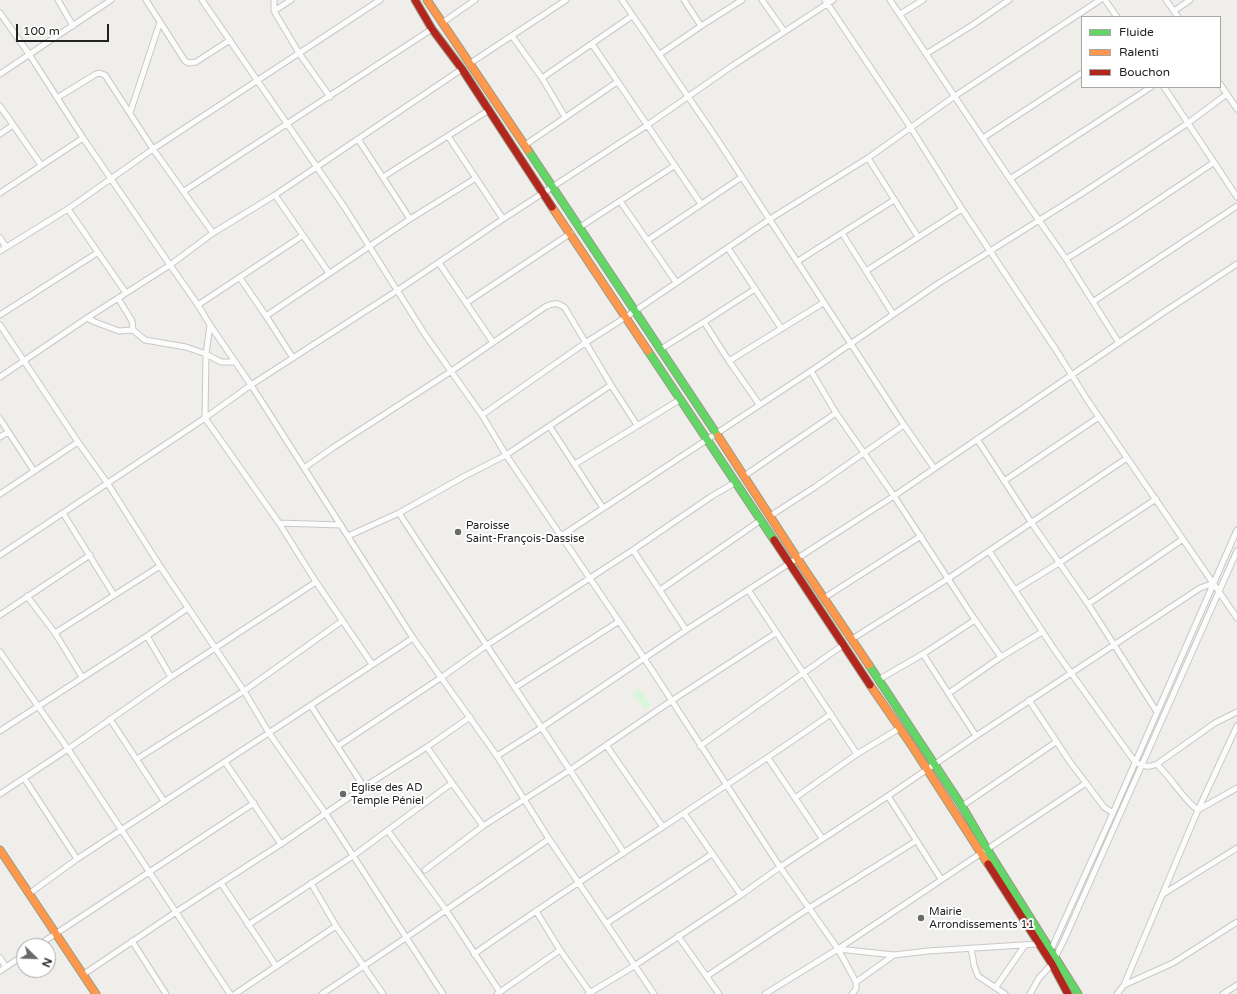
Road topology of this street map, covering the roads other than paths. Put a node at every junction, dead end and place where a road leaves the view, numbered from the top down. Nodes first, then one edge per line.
1 (58, 0) edge
2 (111, 0) edge
3 (146, 0) edge
4 (204, 0) edge
5 (274, 0) edge
6 (291, 0) edge
7 (380, 0) edge
8 (414, 0) edge
9 (427, 0) edge
10 (475, 0) edge
11 (566, 0) edge
12 (622, 0) edge
13 (684, 0) edge
14 (742, 0) edge
15 (762, 0) edge
16 (833, 0) edge
17 (890, 0) edge
18 (922, 0) edge
19 (1009, 0) edge
20 (1100, 0) edge
21 (1105, 0) edge
22 (1166, 0) edge
23 (1190, 0) edge
24 (826, 2) edge
25 (274, 11) junction
26 (1174, 11) junction
27 (900, 14) junction
28 (1, 15) edge
29 (632, 16) junction
30 (1116, 16) edge
31 (1177, 16) edge
32 (160, 22) junction
33 (442, 23) junction
34 (73, 26) junction
35 (701, 26) junction
36 (432, 29) junction
37 (784, 31) junction
38 (512, 36) junction
39 (230, 40) junction
40 (592, 44) junction
41 (299, 53) junction
42 (29, 54) junction
43 (660, 54) junction
44 (926, 54) junction
45 (469, 64) junction
46 (462, 69) junction
47 (0, 74) edge
48 (1081, 74) edge
49 (542, 78) junction
50 (258, 81) junction
51 (617, 82) junction
52 (1221, 85) edge
53 (1149, 88) edge
54 (1165, 88) edge
55 (1227, 94) junction
56 (688, 96) junction
57 (955, 96) junction
58 (330, 97) junction
59 (57, 98) junction
60 (0, 106) edge
61 (1237, 109) edge
62 (489, 110) junction
63 (130, 113) junction
64 (566, 117) junction
65 (1188, 123) junction
66 (288, 124) junction
67 (13, 125) junction
68 (646, 126) junction
69 (911, 128) junction
70 (0, 134) edge
71 (448, 136) junction
72 (83, 138) junction
73 (983, 138) junction
74 (358, 139) junction
75 (524, 145) junction
76 (153, 149) junction
77 (868, 158) junction
78 (1213, 163) junction
79 (42, 165) junction
80 (674, 166) junction
81 (316, 167) junction
82 (383, 177) junction
83 (742, 177) junction
84 (476, 178) junction
85 (112, 179) junction
86 (1010, 179) junction
87 (553, 186) junction
88 (184, 191) junction
89 (0, 193) edge
90 (543, 193) junction
91 (275, 195) junction
92 (1237, 197) edge
93 (620, 200) junction
94 (894, 200) junction
95 (701, 204) junction
96 (1237, 206) edge
97 (68, 208) junction
98 (962, 209) junction
99 (410, 219) junction
100 (503, 219) junction
101 (770, 219) junction
102 (1039, 220) junction
103 (580, 227) junction
104 (213, 233) junction
105 (571, 233) junction
106 (842, 233) junction
107 (302, 236) junction
108 (918, 237) junction
109 (0, 238) edge
110 (648, 240) junction
111 (370, 246) junction
112 (6, 247) junction
113 (728, 248) junction
114 (0, 251) edge
115 (991, 251) junction
116 (98, 253) junction
117 (1066, 259) junction
118 (798, 261) junction
119 (439, 263) junction
120 (1237, 264) edge
121 (170, 265) junction
122 (866, 271) junction
123 (329, 273) junction
124 (240, 278) junction
125 (676, 282) junction
126 (755, 289) junction
127 (398, 290) junction
128 (126, 293) junction
129 (118, 298) junction
130 (1094, 301) junction
131 (466, 303) junction
132 (823, 303) junction
133 (198, 305) junction
134 (636, 310) junction
135 (893, 314) junction
136 (0, 315) edge
137 (266, 316) junction
138 (87, 318) junction
139 (626, 318) junction
140 (704, 322) junction
141 (0, 325) edge
142 (210, 325) junction
143 (781, 328) junction
144 (133, 330) junction
145 (492, 341) junction
146 (585, 343) junction
147 (850, 343) junction
148 (1119, 343) junction
149 (662, 349) junction
150 (206, 354) junction
151 (293, 358) junction
152 (729, 360) junction
153 (24, 361) junction
154 (235, 362) junction
155 (811, 371) junction
156 (450, 372) junction
157 (1072, 374) junction
158 (0, 377) edge
159 (251, 385) junction
160 (611, 385) junction
161 (681, 398) junction
162 (759, 404) junction
163 (836, 413) junction
164 (482, 415) junction
165 (1099, 417) junction
166 (205, 418) junction
167 (0, 419) edge
168 (637, 425) junction
169 (904, 425) junction
170 (550, 427) junction
171 (8, 432) junction
172 (716, 433) junction
173 (0, 437) edge
174 (707, 439) junction
175 (977, 440) junction
176 (78, 442) junction
177 (864, 453) junction
178 (506, 455) junction
179 (1127, 458) junction
180 (575, 464) junction
181 (304, 468) junction
182 (934, 468) junction
183 (34, 471) junction
184 (744, 476) junction
185 (1004, 481) junction
186 (736, 482) junction
187 (108, 484) junction
188 (0, 494) edge
189 (894, 496) junction
190 (1156, 499) junction
191 (603, 508) junction
192 (63, 513) junction
193 (399, 513) junction
194 (770, 516) junction
195 (761, 520) junction
196 (1031, 522) junction
197 (279, 523) junction
198 (341, 526) junction
199 (1237, 530) edge
200 (348, 536) junction
201 (561, 536) junction
202 (921, 536) junction
203 (1182, 540) junction
204 (633, 550) junction
205 (989, 551) junction
206 (1237, 551) edge
207 (0, 554) edge
208 (90, 555) junction
209 (797, 558) junction
210 (790, 563) junction
211 (1059, 563) junction
212 (160, 566) junction
213 (949, 578) junction
214 (589, 580) junction
215 (316, 582) junction
216 (1214, 583) junction
217 (660, 590) junction
218 (1015, 590) junction
219 (749, 591) junction
220 (1219, 592) junction
221 (114, 595) junction
222 (27, 596) junction
223 (824, 598) junction
224 (1088, 604) junction
225 (188, 608) junction
226 (0, 615) edge
227 (1237, 618) edge
228 (975, 620) junction
229 (342, 621) junction
230 (618, 622) junction
231 (686, 630) junction
232 (1042, 632) junction
233 (55, 633) junction
234 (776, 633) junction
235 (147, 636) junction
236 (413, 638) junction
237 (852, 639) junction
238 (843, 645) junction
239 (1114, 645) junction
240 (487, 646) junction
241 (216, 648) junction
242 (0, 652) edge
243 (923, 654) junction
244 (1001, 657) junction
245 (644, 658) junction
246 (372, 664) junction
247 (804, 672) junction
248 (1071, 672) junction
249 (82, 677) junction
250 (171, 677) junction
251 (442, 677) junction
252 (878, 680) junction
253 (516, 687) junction
254 (244, 691) junction
255 (949, 693) junction
256 (1029, 700) junction
257 (671, 701) junction
258 (38, 706) junction
259 (310, 706) junction
260 (1157, 712) junction
261 (1237, 712) edge
262 (831, 714) junction
263 (470, 717) junction
264 (110, 719) junction
265 (1237, 726) edge
266 (541, 728) junction
267 (900, 728) junction
268 (0, 731) edge
269 (269, 733) junction
270 (976, 736) junction
271 (1056, 742) junction
272 (606, 745) junction
273 (338, 746) junction
274 (700, 746) junction
275 (428, 747) junction
276 (68, 749) junction
277 (857, 754) junction
278 (497, 756) junction
279 (768, 758) junction
280 (137, 759) junction
281 (225, 762) junction
282 (1135, 762) junction
283 (935, 764) junction
284 (1157, 764) junction
285 (1142, 766) junction
286 (927, 769) junction
287 (570, 770) junction
288 (24, 778) junction
289 (1086, 782) junction
290 (452, 783) junction
291 (726, 785) junction
292 (364, 787) junction
293 (1237, 788) edge
294 (0, 794) edge
295 (888, 796) junction
296 (795, 798) junction
297 (524, 800) junction
298 (164, 801) junction
299 (254, 803) junction
300 (962, 806) junction
301 (1198, 810) junction
302 (684, 813) junction
303 (1113, 813) junction
304 (326, 814) junction
305 (484, 826) junction
306 (663, 827) junction
307 (121, 830) junction
308 (388, 831) junction
309 (822, 838) junction
310 (549, 839) junction
311 (916, 841) junction
312 (281, 844) junction
313 (1237, 848) edge
314 (0, 850) edge
315 (984, 851) junction
316 (624, 853) junction
317 (712, 854) junction
318 (353, 856) junction
319 (76, 859) junction
320 (780, 867) junction
321 (425, 870) dead end
322 (149, 872) junction
323 (941, 879) junction
324 (578, 881) junction
325 (221, 883) junction
326 (311, 883) junction
327 (30, 893) junction
328 (1162, 894) junction
329 (741, 895) junction
330 (809, 908) junction
331 (446, 910) junction
332 (536, 911) junction
333 (176, 912) junction
334 (607, 923) junction
335 (1237, 923) edge
336 (248, 925) junction
337 (336, 926) junction
338 (56, 934) junction
339 (678, 936) junction
340 (407, 937) junction
341 (50, 938) edge
342 (132, 941) junction
343 (1038, 944) junction
344 (1025, 945) junction
345 (971, 948) junction
346 (838, 949) junction
347 (560, 950) junction
348 (1051, 950) junction
349 (474, 954) junction
350 (894, 955) junction
351 (1047, 957) junction
352 (0, 958) edge
353 (16, 960) edge
354 (1054, 961) junction
355 (276, 966) junction
356 (364, 966) junction
357 (634, 966) junction
358 (6, 967) junction
359 (0, 971) edge
360 (84, 974) junction
361 (707, 976) junction
362 (856, 982) junction
363 (1124, 985) junction
364 (1237, 985) edge
365 (996, 988) junction
366 (498, 993) edge
367 (96, 994) edge
368 (166, 994) edge
369 (230, 994) edge
370 (235, 994) edge
371 (322, 994) edge
372 (383, 994) edge
373 (443, 994) edge
374 (590, 994) edge
375 (654, 994) edge
376 (718, 994) edge
377 (765, 994) edge
378 (852, 994) edge
379 (1005, 994) edge
380 (1030, 994) edge
381 (1068, 994) edge
382 (1078, 994) edge
383 (1117, 994) edge
384 (1223, 994) edge

1 - 34 street
2 - 34 street
3 - 32 street
4 - 39 street
5 - 25 street
6 - 25 street
7 - 41 street
8 - 36 main road
9 - 33 main road
10 - 33 street
11 - 38 street
12 - 29 street
13 - 35 street
14 - 35 street
15 - 37 street
16 - 24 street
17 - 27 street
18 - 27 street
19 - 44 street
20 - 57 street
21 - 30 street
22 - 26 street
23 - 26 street
24 - 37 street
24 - 69 street
25 - 41 street
26 - 31 street
27 - 44 street
28 - 42 street
29 - 40 street
29 - 43 street
32 - 39 street
32 - 63 street
33 - 45 main road
34 - 42 street
35 - 43 street
36 - 46 main road
36 - 58 street
37 - 56 street
38 - 45 street
38 - 49 street
39 - 50 street
40 - 49 street
40 - 51 street
41 - 50 street
41 - 58 street
42 - 47 street
42 - 59 street
43 - 56 street
44 - 57 street
45 - 75 main road
46 - 62 main road
46 - 74 street
48 - 73 street
49 - 64 street
50 - 66 street
50 - 76 street
51 - 64 street
51 - 68 street
52 - 55 street
53 - 86 street
54 - 65 street
55 - 61 street
55 - 65 street
56 - 68 street
56 - 83 street
57 - 69 street
57 - 73 street
58 - 66 street
59 - 63 street
59 - 72 street
60 - 67 street
62 - 71 street
62 - 90 main road
63 - 76 street
64 - 75 street
65 - 78 street
65 - 102 street
66 - 81 street
66 - 88 street
67 - 70 street
67 - 79 street
68 - 80 street
68 - 87 street
69 - 77 street
69 - 98 street
71 - 82 street
71 - 84 street
72 - 79 street
72 - 85 street
73 - 86 street
74 - 81 street
74 - 82 street
75 - 87 main road
76 - 85 street
76 - 88 street
77 - 94 street
77 - 101 street
78 - 92 street
78 - 117 street
79 - 89 street
80 - 93 street
80 - 95 street
81 - 91 street
81 - 111 street
82 - 99 street
83 - 95 street
83 - 101 street
84 - 99 street
84 - 100 street
85 - 97 street
85 - 121 street
86 - 102 street
87 - 90 street
87 - 103 main road
88 - 104 street
90 - 100 street
90 - 105 main road
91 - 104 street
91 - 107 street
93 - 103 street
93 - 110 street
94 - 106 street
94 - 108 street
95 - 110 street
96 - 130 street
97 - 112 street
97 - 116 street
98 - 108 street
98 - 115 street
99 - 111 street
100 - 119 street
101 - 113 street
101 - 118 street
102 - 115 street
102 - 117 street
103 - 134 main road
104 - 121 street
105 - 131 street
105 - 139 main road
106 - 118 street
106 - 122 street
107 - 123 street
107 - 124 street
108 - 122 street
109 - 112 street
110 - 125 street
111 - 123 street
111 - 127 street
112 - 114 street
113 - 125 street
113 - 126 street
115 - 135 street
115 - 157 street
116 - 128 street
116 - 136 street
117 - 130 street
118 - 132 street
119 - 127 street
119 - 131 street
120 - 148 street
121 - 128 street
121 - 133 street
122 - 135 street
123 - 137 street
124 - 133 street
124 - 137 street
125 - 134 street
126 - 140 street
126 - 143 street
127 - 151 street
127 - 156 street
128 - 129 street
129 - 138 street
129 - 144 street
130 - 148 street
131 - 145 street
132 - 143 street
132 - 147 street
133 - 142 street
134 - 139 street
134 - 149 main road
135 - 147 street
137 - 151 street
138 - 144 street
138 - 153 street
139 - 146 street
139 - 161 main road
140 - 149 street
140 - 152 street
141 - 153 street
142 - 150 street
142 - 154 street
143 - 152 street
144 - 150 street
145 - 146 street
145 - 156 street
146 - 160 street
146 - 164 street
147 - 155 street
147 - 169 street
148 - 157 street
149 - 172 main road
150 - 154 street
150 - 166 street
151 - 159 street
152 - 162 street
153 - 158 street
153 - 176 street
154 - 159 street
155 - 162 street
155 - 163 street
156 - 164 street
156 - 181 street
157 - 165 street
157 - 175 street
159 - 166 street
159 - 181 street
160 - 168 street
160 - 170 street
161 - 168 street
161 - 174 main road
162 - 172 street
163 - 177 street
163 - 184 street
164 - 178 street
165 - 179 street
165 - 185 street
166 - 187 street
166 - 197 street
167 - 171 street
168 - 180 street
169 - 177 street
169 - 182 street
170 - 178 street
170 - 180 street
171 - 173 street
171 - 183 street
172 - 174 street
172 - 184 main road
174 - 186 main road
174 - 191 street
175 - 182 street
175 - 185 street
176 - 183 street
176 - 187 street
177 - 189 street
177 - 194 street
178 - 193 street
178 - 201 street
179 - 190 street
179 - 196 street
180 - 191 street
181 - 198 street
182 - 189 street
183 - 188 street
184 - 194 main road
185 - 196 street
186 - 195 main road
186 - 204 street
187 - 192 street
187 - 212 street
189 - 202 street
189 - 209 street
190 - 203 street
190 - 211 street
191 - 201 street
192 - 207 street
192 - 208 street
193 - 200 street
193 - 240 street
194 - 209 main road
195 - 210 main road
195 - 217 street
196 - 205 street
196 - 211 street
197 - 198 street
197 - 215 street
198 - 200 street
199 - 216 street
200 - 236 street
201 - 214 street
202 - 213 street
202 - 223 street
203 - 216 street
203 - 224 street
204 - 214 street
204 - 217 street
205 - 213 street
205 - 218 street
206 - 220 street
208 - 221 street
208 - 222 street
209 - 210 street
209 - 223 main road
210 - 219 street
210 - 238 main road
211 - 218 street
211 - 224 street
212 - 221 street
212 - 225 street
213 - 228 street
213 - 237 street
214 - 230 street
214 - 240 street
215 - 229 street
215 - 241 street
216 - 220 street
216 - 239 street
216 - 260 street
217 - 231 street
218 - 232 street
219 - 231 street
219 - 234 street
220 - 227 street
220 - 285 street
221 - 233 street
222 - 226 street
222 - 233 street
223 - 237 main road
224 - 239 street
225 - 235 street
225 - 241 street
228 - 243 street
228 - 244 street
229 - 246 street
229 - 254 street
230 - 245 street
230 - 253 street
231 - 245 street
232 - 244 street
232 - 248 street
233 - 249 street
234 - 247 street
234 - 257 street
235 - 249 street
235 - 250 street
236 - 246 street
236 - 251 street
237 - 252 main road
238 - 247 street
238 - 267 main road
239 - 248 street
239 - 260 street
240 - 251 street
240 - 253 street
241 - 250 street
241 - 254 street
242 - 258 street
243 - 252 street
243 - 255 street
244 - 255 street
245 - 257 street
245 - 266 street
246 - 259 street
247 - 262 street
247 - 274 street
248 - 256 street
248 - 282 street
249 - 258 street
250 - 264 street
251 - 263 street
251 - 273 street
252 - 283 main road
253 - 266 street
254 - 269 street
254 - 280 street
255 - 270 street
256 - 270 street
256 - 271 street
257 - 272 street
257 - 274 street
258 - 268 street
258 - 276 street
259 - 269 street
259 - 273 street
260 - 282 street
261 - 284 street
262 - 277 street
262 - 279 street
263 - 275 street
263 - 278 street
264 - 276 street
264 - 280 street
265 - 301 street
266 - 278 street
266 - 287 street
267 - 277 street
267 - 286 main road
269 - 281 street
269 - 304 street
270 - 283 street
271 - 289 street
271 - 300 street
272 - 287 street
272 - 306 street
273 - 292 street
274 - 291 street
275 - 290 street
275 - 292 street
276 - 288 street
276 - 307 street
277 - 296 street
278 - 297 street
279 - 291 street
279 - 296 street
280 - 298 street
281 - 298 street
281 - 299 street
282 - 285 street
282 - 303 street
283 - 286 street
283 - 300 main road
284 - 285 street
284 - 301 street
285 - 354 street
286 - 295 street
286 - 315 main road
287 - 297 street
287 - 316 street
288 - 294 street
288 - 319 street
289 - 303 street
289 - 315 street
290 - 305 street
290 - 308 street
291 - 302 street
291 - 320 street
292 - 304 street
293 - 301 street
295 - 309 street
295 - 311 street
296 - 309 street
297 - 305 street
297 - 310 street
298 - 307 street
299 - 312 street
299 - 322 street
300 - 315 main road
301 - 328 street
302 - 306 street
302 - 317 street
303 - 348 street
304 - 312 street
304 - 318 street
305 - 321 street
306 - 316 street
307 - 319 street
307 - 322 street
308 - 318 street
308 - 331 street
309 - 320 street
310 - 324 street
310 - 331 street
311 - 323 street
311 - 330 street
312 - 325 street
313 - 328 street
314 - 327 main road
315 - 323 street
315 - 343 main road
315 - 348 main road
316 - 324 street
317 - 329 street
317 - 334 street
318 - 326 street
318 - 340 street
319 - 327 street
320 - 329 street
320 - 330 street
322 - 333 street
322 - 338 street
323 - 346 street
324 - 332 street
324 - 334 street
325 - 333 street
325 - 336 street
326 - 336 street
326 - 337 street
327 - 338 main road
328 - 363 street
329 - 339 street
330 - 346 street
330 - 361 street
331 - 340 street
331 - 349 street
332 - 347 street
332 - 349 street
333 - 342 street
333 - 369 street
334 - 357 street
335 - 363 street
336 - 355 street
337 - 355 street
337 - 356 street
338 - 341 street
338 - 360 main road
339 - 357 street
339 - 361 street
340 - 356 street
340 - 373 street
342 - 360 street
342 - 368 street
343 - 344 street
343 - 351 main road
344 - 345 street
344 - 365 street
345 - 350 street
345 - 365 street
346 - 350 street
346 - 362 street
346 - 377 street
347 - 366 street
347 - 374 street
348 - 351 street
348 - 354 main road
349 - 366 street
350 - 362 street
351 - 354 main road
352 - 358 street
353 - 358 street
354 - 380 street
354 - 381 main road
354 - 382 main road
355 - 370 street
356 - 371 street
356 - 372 street
357 - 374 street
357 - 375 street
358 - 359 street
360 - 367 main road
361 - 376 street
362 - 378 street
363 - 383 street
364 - 384 street
365 - 379 street

